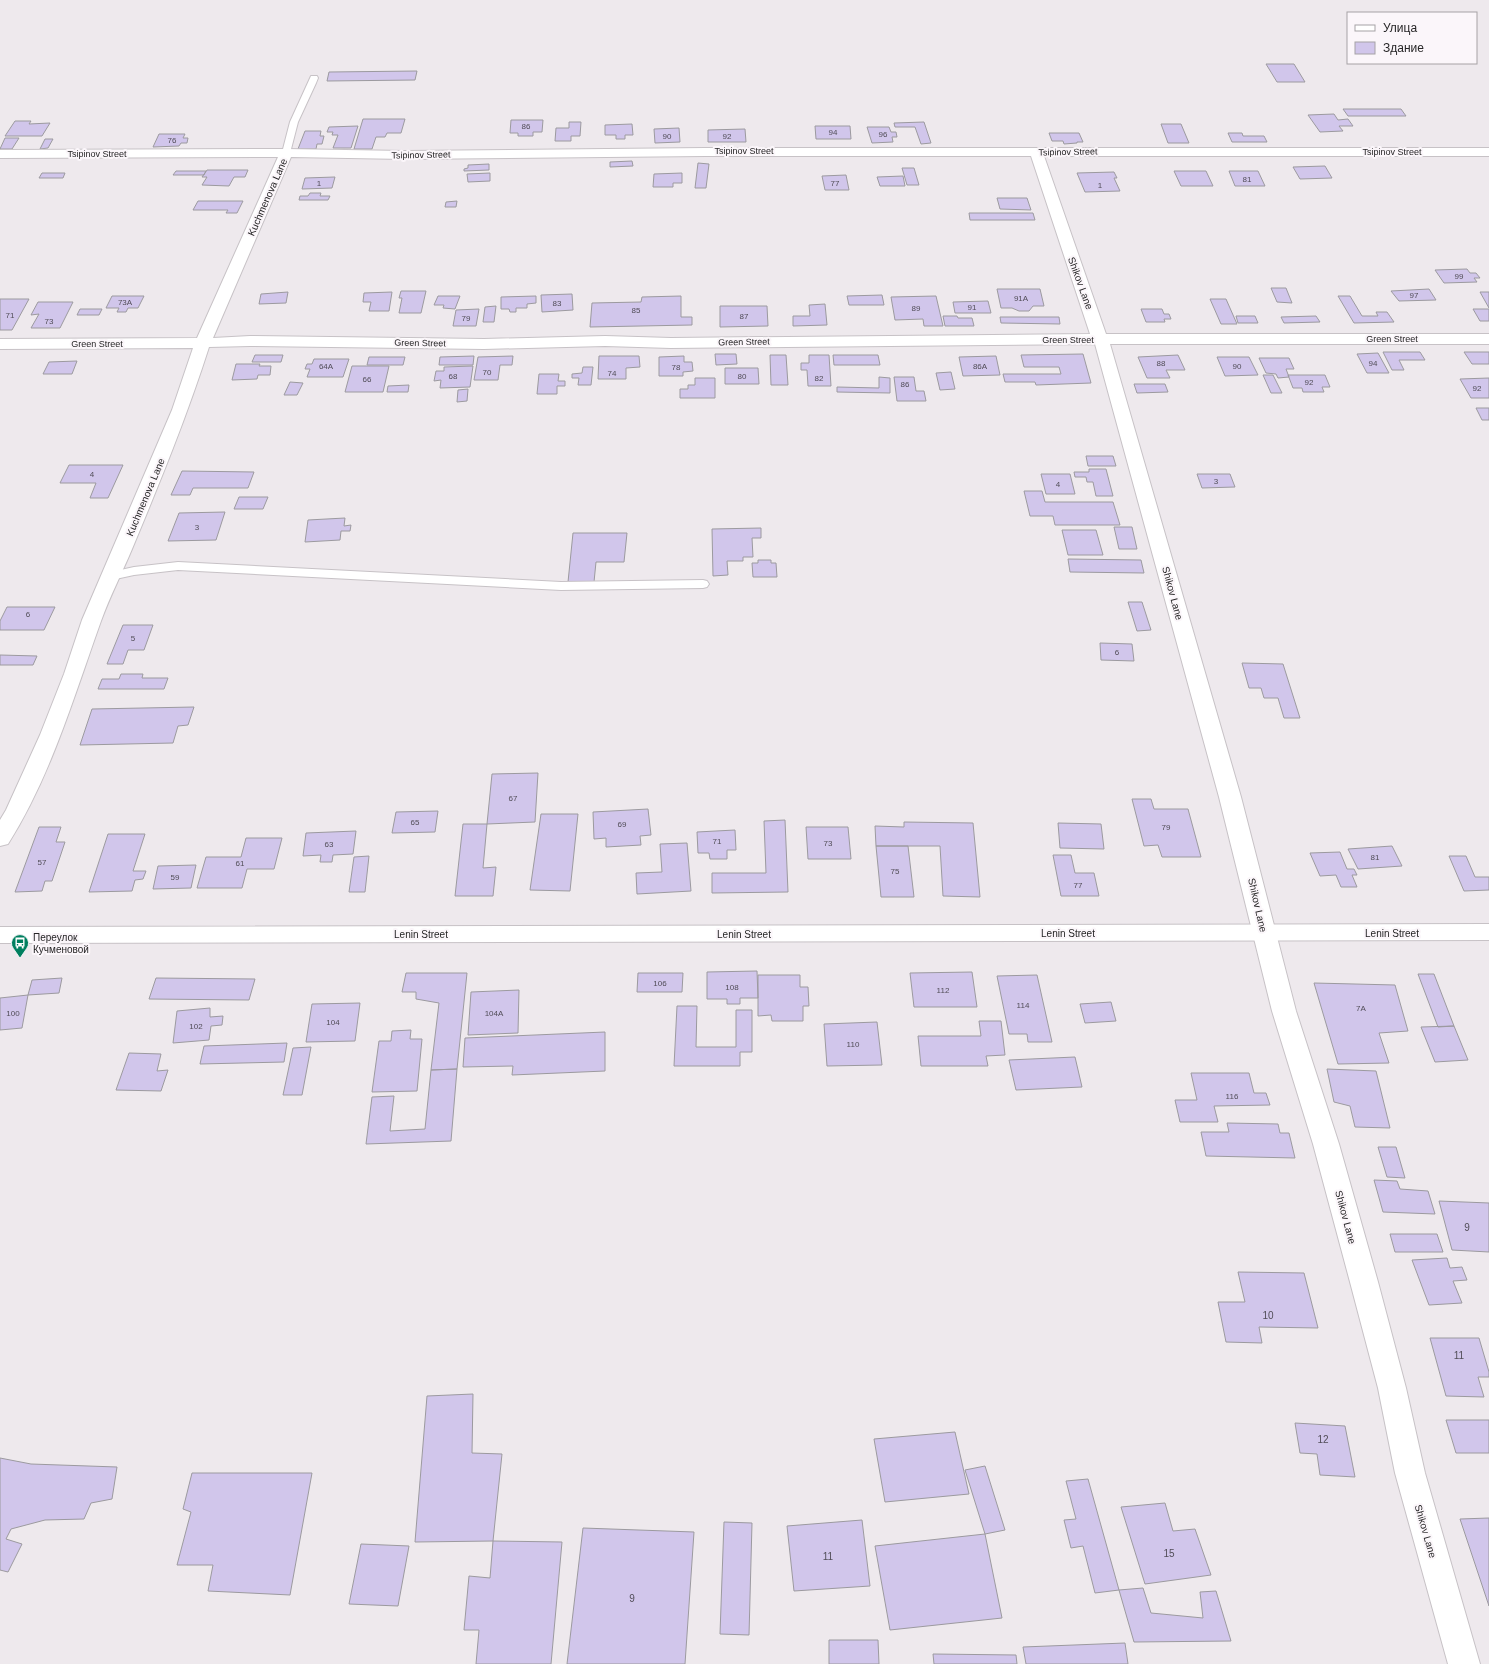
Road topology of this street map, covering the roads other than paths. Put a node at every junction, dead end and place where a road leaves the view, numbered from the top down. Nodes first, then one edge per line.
1 (314, 78) dead end
2 (1036, 152) junction
3 (1489, 152) edge
4 (286, 153) junction
5 (0, 154) edge
6 (1100, 339) junction
7 (1489, 339) edge
8 (0, 344) edge
9 (202, 344) junction
10 (111, 576) junction
11 (703, 584) dead end
12 (0, 839) edge
13 (1489, 932) edge
14 (1264, 933) junction
15 (0, 935) edge
16 (1453, 1664) edge
17 (1464, 1664) edge

1 - 4 lane
2 - 3 street, Tsipinov Street
2 - 4 street, Tsipinov Street
2 - 6 street, Shikov Lane
4 - 5 street, Tsipinov Street
4 - 9 street, Kuchmenova Lane
6 - 7 street, Green Street
6 - 9 street, Green Street
6 - 14 street, Shikov Lane
8 - 9 street, Green Street
9 - 10 street, Kuchmenova Lane
10 - 11 lane
10 - 12 street, Kuchmenova Lane
13 - 14 street, Lenin Street
14 - 15 street, Lenin Street
14 - 17 street, Shikov Lane
16 - 17 street

